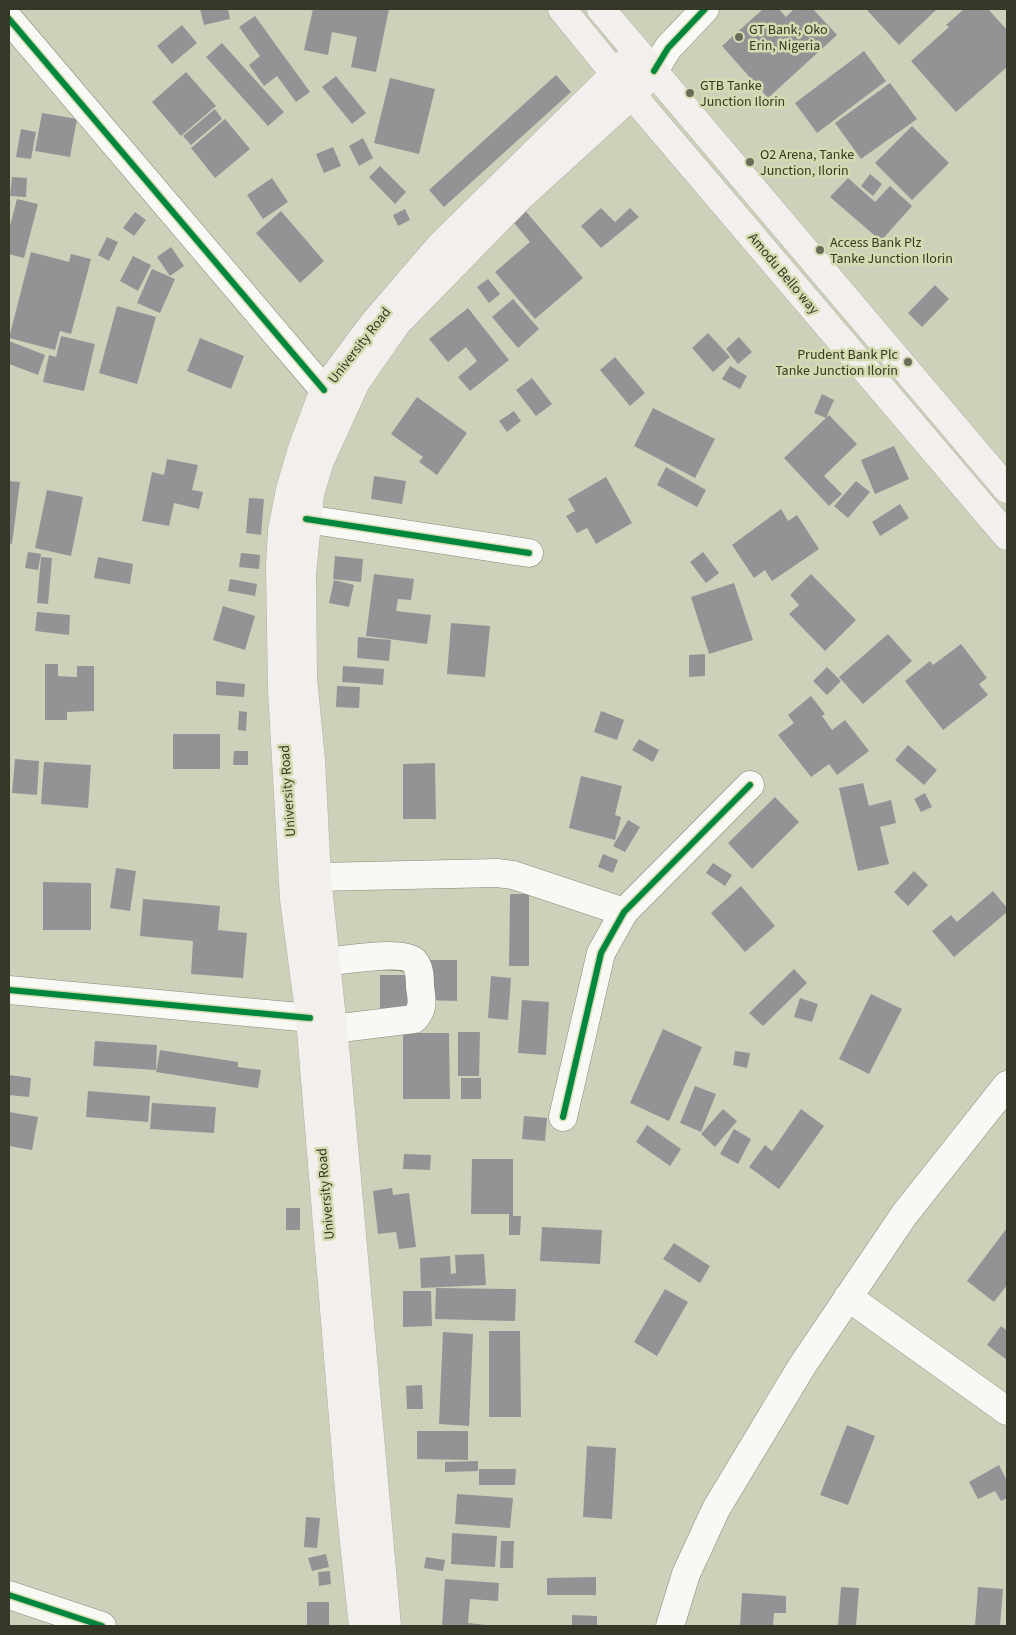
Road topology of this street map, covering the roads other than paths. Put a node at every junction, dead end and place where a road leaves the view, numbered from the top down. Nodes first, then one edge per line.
1 (562, 9) edge
2 (601, 9) edge
3 (705, 9) edge
4 (9, 19) edge
5 (653, 57) junction
6 (624, 84) junction
7 (324, 390) junction
8 (1005, 482) edge
9 (306, 519) junction
10 (1007, 536) edge
11 (529, 553) dead end
12 (750, 785) dead end
13 (317, 877) junction
14 (624, 912) junction
15 (326, 962) junction
16 (9, 990) edge
17 (318, 1026) junction
18 (1007, 1085) edge
19 (563, 1117) dead end
20 (848, 1297) junction
21 (1007, 1411) edge
22 (9, 1596) edge
23 (102, 1626) edge
24 (363, 1626) edge
25 (387, 1626) edge
26 (670, 1626) edge

1 - 6 main road, Amodu Bello way
2 - 5 main road
3 - 5 street
4 - 7 street
5 - 6 main road
5 - 8 main road
6 - 7 main road, University Road
6 - 9 main road, University Road
6 - 10 main road, Amodu Bello way
7 - 17 main road, University Road
9 - 11 street
9 - 13 main road, University Road
12 - 14 street
13 - 14 street
13 - 15 main road, University Road
14 - 19 street
15 - 17 main road, University Road
15 - 17 street
16 - 17 street
17 - 24 main road, University Road
17 - 25 main road, University Road
18 - 20 street
20 - 21 street
20 - 26 street
22 - 23 street

